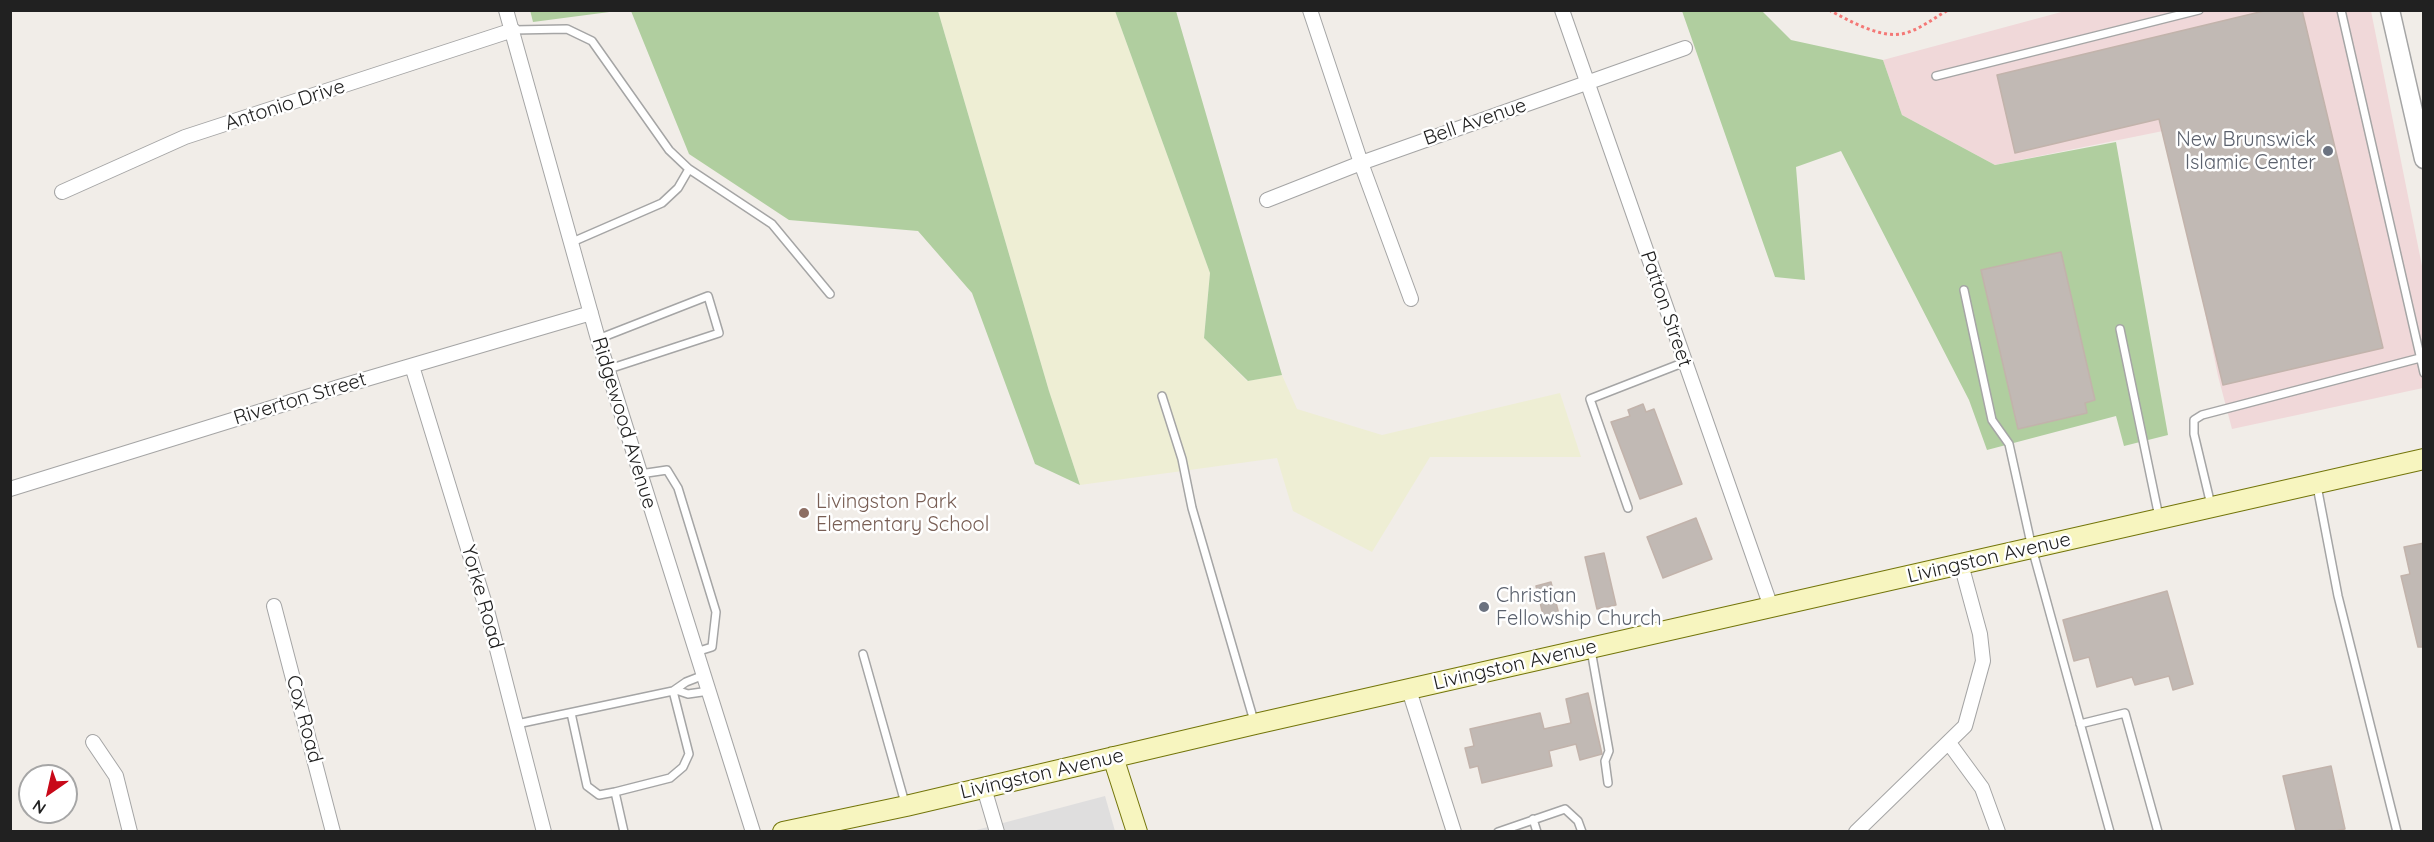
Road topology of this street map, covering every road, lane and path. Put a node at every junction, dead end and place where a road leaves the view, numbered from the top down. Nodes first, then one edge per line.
1 (506, 10) edge
2 (1310, 10) edge
3 (1562, 10) edge
4 (1829, 10) edge
5 (1948, 10) edge
6 (2199, 10) edge
7 (2341, 10) edge
8 (2390, 10) edge
9 (513, 30) junction
10 (1685, 48) dead end
11 (1936, 76) dead end
12 (1587, 83) junction
13 (2424, 159) edge
14 (1361, 163) junction
15 (689, 169) junction
16 (62, 192) dead end
17 (1267, 200) dead end
18 (570, 243) junction
19 (1964, 290) dead end
20 (830, 294) dead end
21 (1411, 299) dead end
22 (591, 313) junction
23 (2120, 329) dead end
24 (598, 339) junction
25 (2420, 358) junction
26 (1685, 362) junction
27 (412, 366) junction
28 (609, 369) junction
29 (2424, 373) edge
30 (1161, 396) dead end
31 (2424, 459) edge
32 (640, 474) junction
33 (2317, 484) junction
34 (10, 489) edge
35 (2212, 507) junction
36 (1628, 508) dead end
37 (2160, 519) junction
38 (2032, 548) junction
39 (1961, 564) junction
40 (274, 606) dead end
41 (1771, 607) junction
42 (1591, 648) junction
43 (696, 652) junction
44 (863, 654) dead end
45 (704, 675) junction
46 (1409, 690) junction
47 (675, 691) junction
48 (709, 691) junction
49 (571, 713) junction
50 (517, 724) junction
51 (1255, 724) junction
52 (2080, 724) junction
53 (93, 742) dead end
54 (1949, 743) junction
55 (1113, 757) junction
56 (1608, 783) dead end
57 (984, 788) junction
58 (615, 792) junction
59 (906, 806) junction
60 (1533, 819) junction
61 (130, 831) edge
62 (333, 831) edge
63 (544, 831) edge
64 (624, 831) edge
65 (753, 831) edge
66 (783, 831) edge
67 (997, 831) edge
68 (1137, 831) edge
69 (1454, 831) edge
70 (1498, 831) edge
71 (1537, 831) edge
72 (1582, 831) edge
73 (1856, 831) edge
74 (1998, 831) edge
75 (2110, 831) edge
76 (2158, 831) edge
77 (2397, 831) edge

1 - 9 street, Ridgewood Avenue
2 - 14 street
3 - 12 street, Patton Street
4 - 5 path
6 - 11 lane
7 - 25 lane
8 - 13 street
9 - 15 lane
9 - 16 street, Antonio Drive
9 - 18 street, Ridgewood Avenue
10 - 12 street, Bell Avenue
12 - 14 street, Bell Avenue
12 - 26 street, Patton Street
14 - 17 street, Bell Avenue
14 - 21 street
15 - 18 lane
15 - 20 lane
18 - 22 street, Ridgewood Avenue
19 - 38 lane
22 - 24 street, Ridgewood Avenue
22 - 27 street, Riverton Street
23 - 37 lane
24 - 28 street, Ridgewood Avenue
24 - 28 lane
25 - 29 lane
25 - 35 lane
26 - 36 lane
26 - 41 street, Patton Street
27 - 34 street, Riverton Street
27 - 50 street, Yorke Road
28 - 32 street, Ridgewood Avenue
30 - 51 lane
31 - 33 main road, Livingston Avenue
32 - 43 street, Ridgewood Avenue
32 - 43 lane
33 - 35 main road, Livingston Avenue
33 - 77 lane
35 - 37 main road, Livingston Avenue
37 - 38 main road, Livingston Avenue
38 - 39 main road, Livingston Avenue
38 - 52 lane
39 - 41 main road, Livingston Avenue
39 - 54 street
40 - 62 street, Cox Road
41 - 42 main road, Livingston Avenue
42 - 46 main road, Livingston Avenue
42 - 56 lane
43 - 45 street, Ridgewood Avenue
44 - 59 lane
45 - 47 lane
45 - 48 street, Ridgewood Avenue
46 - 51 main road, Livingston Avenue
46 - 69 street
47 - 48 lane
47 - 49 lane
47 - 58 lane
48 - 65 street, Ridgewood Avenue
49 - 50 lane
49 - 58 lane
50 - 63 street, Yorke Road
51 - 55 main road, Livingston Avenue
52 - 75 lane
52 - 76 lane
53 - 61 street
54 - 73 street
54 - 74 street
55 - 57 main road, Livingston Avenue
55 - 68 main road
57 - 59 main road, Livingston Avenue
57 - 67 street
58 - 64 lane
59 - 66 main road, Livingston Avenue
60 - 70 lane
60 - 71 lane
60 - 72 lane

